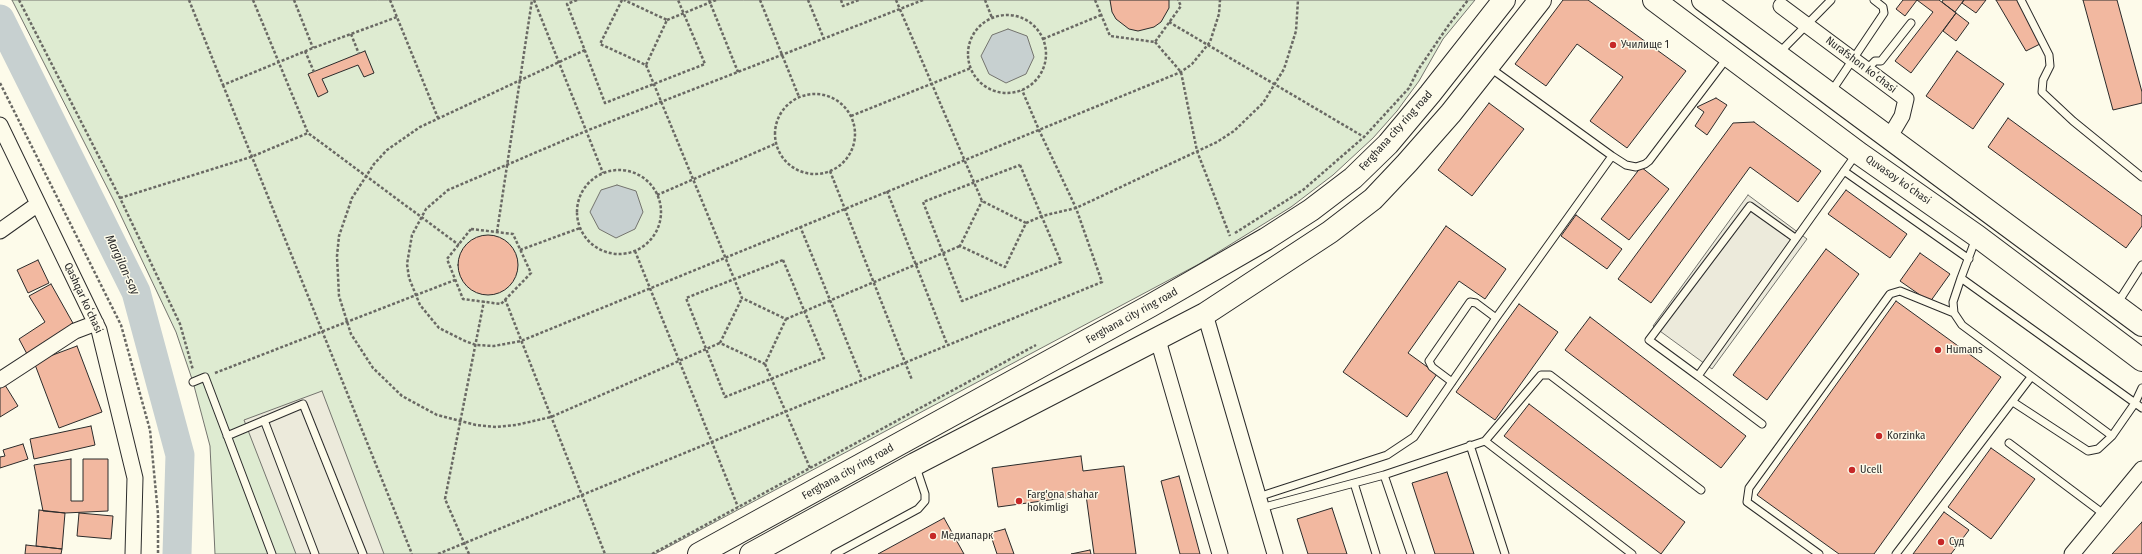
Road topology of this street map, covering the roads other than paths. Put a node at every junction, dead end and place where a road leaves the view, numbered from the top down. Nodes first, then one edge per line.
1 (1504, 0) edge
2 (1540, 0) edge
3 (1654, 0) edge
4 (1703, 0) edge
5 (1831, 0) edge
6 (1874, 0) edge
7 (2021, 0) edge
8 (1781, 6) dead end
9 (1911, 23) dead end
10 (1806, 25) junction
11 (1777, 55) junction
12 (1728, 56) junction
13 (1852, 59) junction
14 (1488, 66) junction
15 (1866, 70) junction
16 (1830, 94) junction
17 (0, 125) edge
18 (1889, 138) junction
19 (1858, 152) junction
20 (1612, 156) junction
21 (1844, 171) junction
22 (2142, 177) edge
23 (38, 204) junction
24 (0, 231) edge
25 (1977, 236) junction
26 (1795, 238) junction
27 (1969, 258) junction
28 (2142, 265) edge
29 (1961, 278) junction
30 (2116, 305) junction
31 (1205, 314) junction
32 (1954, 314) junction
33 (1496, 318) junction
34 (96, 323) junction
35 (2142, 325) edge
36 (1158, 340) junction
37 (2142, 360) edge
38 (1698, 376) junction
39 (2031, 377) junction
40 (0, 380) edge
41 (195, 382) road end
42 (1452, 382) junction
43 (2142, 388) edge
44 (2013, 402) junction
45 (2135, 403) junction
46 (2142, 408) edge
47 (264, 420) junction
48 (1762, 424) dead end
49 (227, 436) junction
50 (2112, 436) junction
51 (1485, 441) junction
52 (2009, 443) dead end
53 (1470, 445) junction
54 (915, 464) junction
55 (2142, 469) edge
56 (844, 474) junction
57 (1384, 475) junction
58 (1354, 483) junction
59 (1701, 490) dead end
60 (855, 496) junction
61 (1260, 503) junction
62 (2105, 515) junction
63 (2074, 553) edge
64 (133, 554) edge
65 (272, 554) edge
66 (316, 554) edge
67 (363, 554) edge
68 (699, 554) edge
69 (751, 554) edge
70 (835, 554) edge
71 (1220, 554) edge
72 (1275, 554) edge
73 (1376, 554) edge
74 (1411, 554) edge
75 (1505, 554) edge
76 (1632, 554) edge
77 (1818, 554) edge
78 (1896, 554) edge

1 - 56 main road, Ferghana city ring road
2 - 14 main road
3 - 12 main road, Quvasoy koʻchasi
4 - 11 main road
5 - 10 lane
6 - 13 lane
7 - 22 lane
8 - 10 street, Nurafshon koʻchasi
9 - 15 lane
10 - 11 lane
10 - 13 street, Nurafshon koʻchasi
11 - 16 main road
12 - 19 main road, Quvasoy koʻchasi
12 - 20 lane
13 - 15 street, Nurafshon koʻchasi
13 - 16 lane
14 - 20 lane
14 - 31 main road
15 - 18 street, Nurafshon koʻchasi
16 - 18 main road
17 - 23 street, Qashqar koʻchasi
18 - 30 main road
19 - 21 lane
19 - 25 main road, Quvasoy koʻchasi
20 - 33 lane
21 - 26 lane
21 - 27 lane
23 - 24 street
23 - 34 street, Qashqar koʻchasi
25 - 27 lane
25 - 37 main road, Quvasoy koʻchasi
26 - 38 lane
26 - 38 lane
27 - 29 lane
28 - 30 lane
29 - 32 lane
29 - 45 lane
30 - 35 main road
31 - 36 main road
31 - 61 street
32 - 39 lane
32 - 77 lane
33 - 42 lane
33 - 42 lane
34 - 40 street
34 - 64 street, Qashqar koʻchasi
36 - 54 main road
36 - 71 street
38 - 48 lane
39 - 44 lane
39 - 50 lane
41 - 49 lane
42 - 61 lane
43 - 45 lane
44 - 50 lane
44 - 78 lane
45 - 46 lane
45 - 50 lane
47 - 49 lane
47 - 66 lane
47 - 67 lane
49 - 65 lane
51 - 53 lane
51 - 59 lane
51 - 76 lane
52 - 62 lane
53 - 57 lane
53 - 75 lane
54 - 60 main road
54 - 70 lane
55 - 62 street
56 - 60 main road
56 - 68 main road, Ferghana city ring road
57 - 58 lane
57 - 74 lane
58 - 61 lane
58 - 73 lane
60 - 69 main road
61 - 72 street
62 - 63 street

